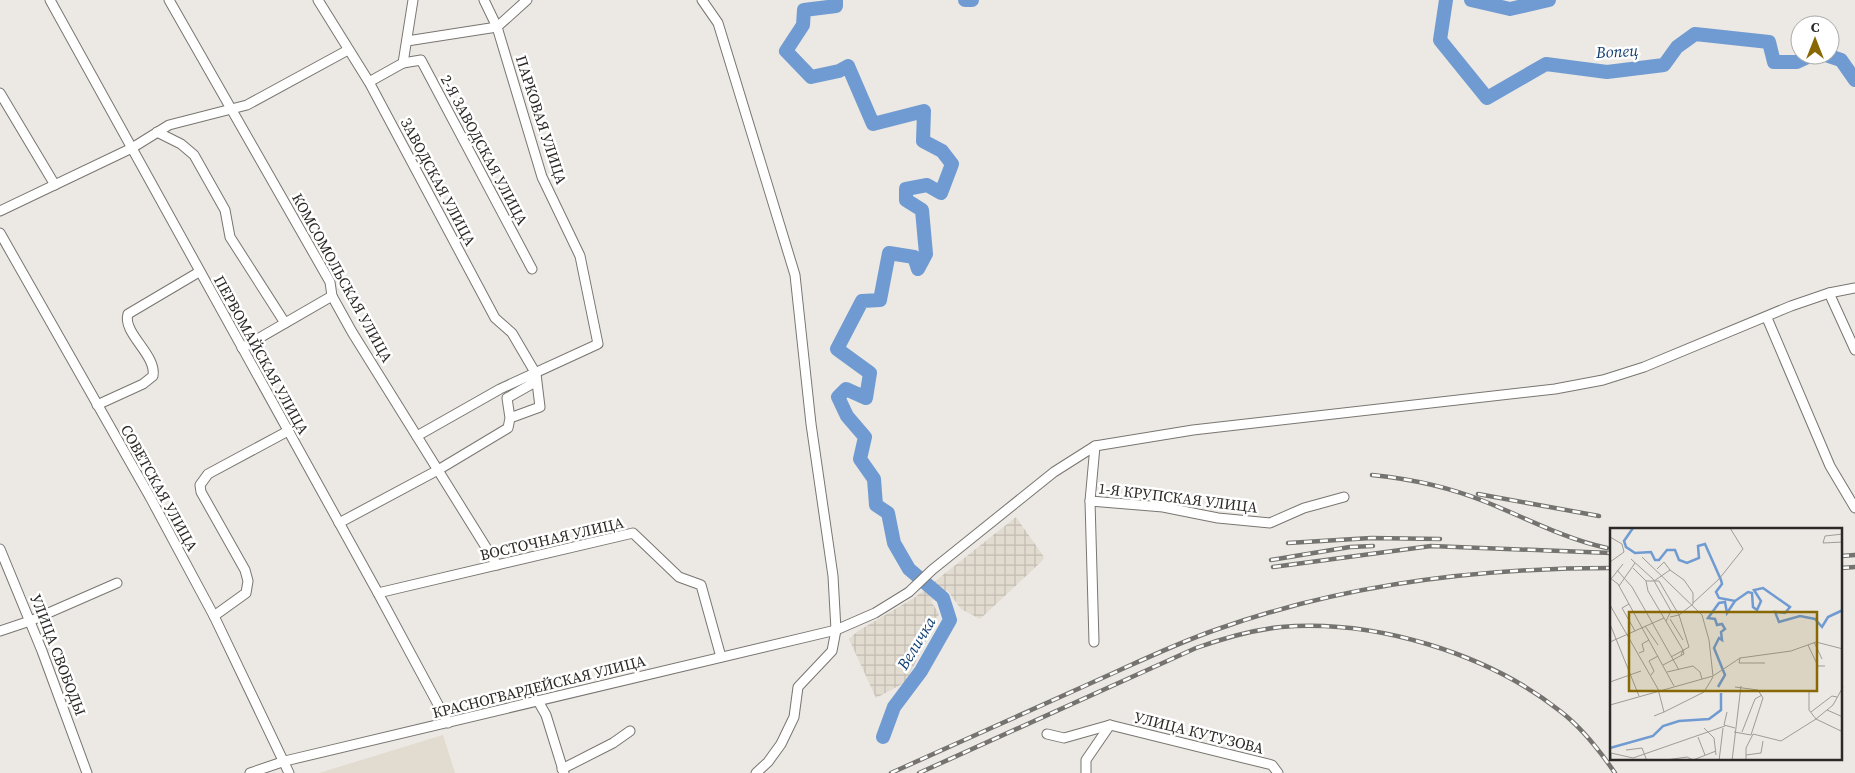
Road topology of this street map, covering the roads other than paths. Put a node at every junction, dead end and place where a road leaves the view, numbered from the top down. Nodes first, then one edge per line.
1 (50, 0) edge
2 (169, 0) edge
3 (318, 0) edge
4 (413, 0) edge
5 (484, 0) edge
6 (526, 0) edge
7 (702, 0) edge
8 (497, 27) junction
9 (407, 41) junction
10 (348, 50) junction
11 (403, 63) junction
12 (369, 82) junction
13 (0, 94) edge
14 (231, 108) junction
15 (157, 132) junction
16 (132, 148) junction
17 (55, 185) junction
18 (0, 212) edge
19 (0, 232) edge
20 (532, 269) dead end
21 (199, 272) junction
22 (1855, 288) edge
23 (1829, 293) junction
24 (332, 296) junction
25 (1767, 318) junction
26 (285, 324) junction
27 (242, 348) junction
28 (1855, 350) edge
29 (536, 374) junction
30 (97, 406) junction
31 (510, 418) junction
32 (288, 431) junction
33 (417, 436) junction
34 (1095, 446) junction
35 (438, 470) junction
36 (1344, 497) dead end
37 (1090, 501) junction
38 (1855, 508) edge
39 (339, 523) junction
40 (0, 549) edge
41 (497, 565) junction
42 (117, 583) dead end
43 (378, 593) junction
44 (214, 616) junction
45 (30, 621) junction
46 (836, 630) junction
47 (0, 631) edge
48 (1094, 642) dead end
49 (721, 657) junction
50 (538, 701) junction
51 (448, 723) junction
52 (1110, 725) junction
53 (630, 731) dead end
54 (1047, 734) dead end
55 (286, 761) junction
56 (563, 771) edge
57 (87, 773) edge
58 (250, 773) edge
59 (289, 773) edge
60 (756, 773) edge
61 (1086, 773) edge
62 (1278, 773) edge

1 - 16 street, ПЕРВОМАЙСКАЯ УЛИЦА
2 - 14 street, КОМСОМОЛЬСКАЯ УЛИЦА
3 - 10 street, ЗАВОДСКАЯ УЛИЦА
4 - 9 street
5 - 8 street, ПАРКОВАЯ УЛИЦА
6 - 8 street
7 - 46 street
8 - 9 street
8 - 29 street, ПАРКОВАЯ УЛИЦА
9 - 11 street
10 - 12 street, ЗАВОДСКАЯ УЛИЦА
10 - 14 street
11 - 12 street
11 - 20 street, 2-Я ЗАВОДСКАЯ УЛИЦА
12 - 29 street, ЗАВОДСКАЯ УЛИЦА
13 - 17 street
14 - 15 street
14 - 24 street, КОМСОМОЛЬСКАЯ УЛИЦА
15 - 16 street
15 - 26 street
16 - 17 street
16 - 21 street, ПЕРВОМАЙСКАЯ УЛИЦА
17 - 18 street
19 - 30 street, СОВЕТСКАЯ УЛИЦА
21 - 27 street, ПЕРВОМАЙСКАЯ УЛИЦА
21 - 30 street
22 - 23 street
23 - 25 street
23 - 28 street
24 - 26 street
24 - 33 street, КОМСОМОЛЬСКАЯ УЛИЦА
25 - 34 street
25 - 38 street
26 - 27 street
27 - 32 street, ПЕРВОМАЙСКАЯ УЛИЦА
29 - 31 street
29 - 31 street
29 - 33 street
30 - 44 street, СОВЕТСКАЯ УЛИЦА
31 - 35 street
32 - 39 street, ПЕРВОМАЙСКАЯ УЛИЦА
32 - 44 street
33 - 35 street, КОМСОМОЛЬСКАЯ УЛИЦА
34 - 37 street, 1-Я КРУПСКАЯ УЛИЦА
34 - 46 street, КРАСНОГВАРДЕЙСКАЯ УЛИЦА
35 - 39 street
35 - 41 street, КОМСОМОЛЬСКАЯ УЛИЦА
36 - 37 street, 1-Я КРУПСКАЯ УЛИЦА
37 - 48 street
39 - 43 street, ПЕРВОМАЙСКАЯ УЛИЦА
40 - 45 street, УЛИЦА СВОБОДЫ
41 - 43 street, ВОСТОЧНАЯ УЛИЦА
41 - 49 street, ВОСТОЧНАЯ УЛИЦА
42 - 45 street
43 - 51 street, ПЕРВОМАЙСКАЯ УЛИЦА
44 - 55 street, СОВЕТСКАЯ УЛИЦА
45 - 47 street
45 - 57 street, УЛИЦА СВОБОДЫ
46 - 49 street, КРАСНОГВАРДЕЙСКАЯ УЛИЦА
46 - 60 street
49 - 50 street, КРАСНОГВАРДЕЙСКАЯ УЛИЦА
50 - 51 street, КРАСНОГВАРДЕЙСКАЯ УЛИЦА
50 - 56 street
51 - 55 street, КРАСНОГВАРДЕЙСКАЯ УЛИЦА
52 - 54 street
52 - 61 street
52 - 62 street, УЛИЦА КУТУЗОВА
53 - 56 street
55 - 58 street, КРАСНОГВАРДЕЙСКАЯ УЛИЦА
55 - 59 street, СОВЕТСКАЯ УЛИЦА

